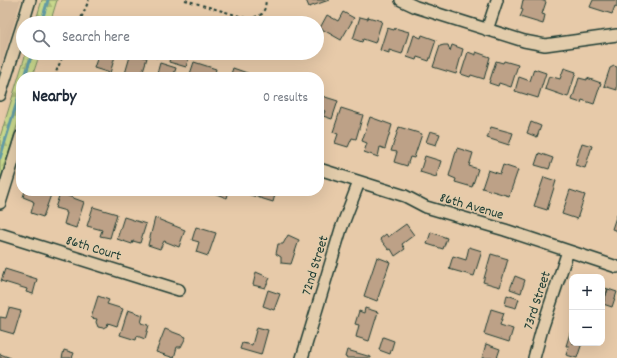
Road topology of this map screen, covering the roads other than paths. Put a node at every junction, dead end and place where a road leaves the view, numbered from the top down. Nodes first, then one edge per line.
1 (30, 0) edge
2 (401, 0) edge
3 (497, 0) edge
4 (25, 16) edge
5 (487, 30) junction
6 (617, 36) edge
7 (16, 45) edge
8 (0, 95) edge
9 (16, 152) edge
10 (324, 171) edge
11 (359, 182) junction
12 (0, 203) edge
13 (0, 234) edge
14 (568, 251) junction
15 (617, 267) edge
16 (179, 290) dead end
17 (302, 358) edge
18 (534, 358) edge

1 - 4 street
2 - 5 street
3 - 5 street
5 - 6 street
7 - 8 street
9 - 12 street
10 - 11 street, 86th Avenue
11 - 14 street, 86th Avenue
11 - 17 street, 72nd Street
13 - 16 street, 86th Court
14 - 15 street, 86th Avenue
14 - 18 street, 73rd Street

